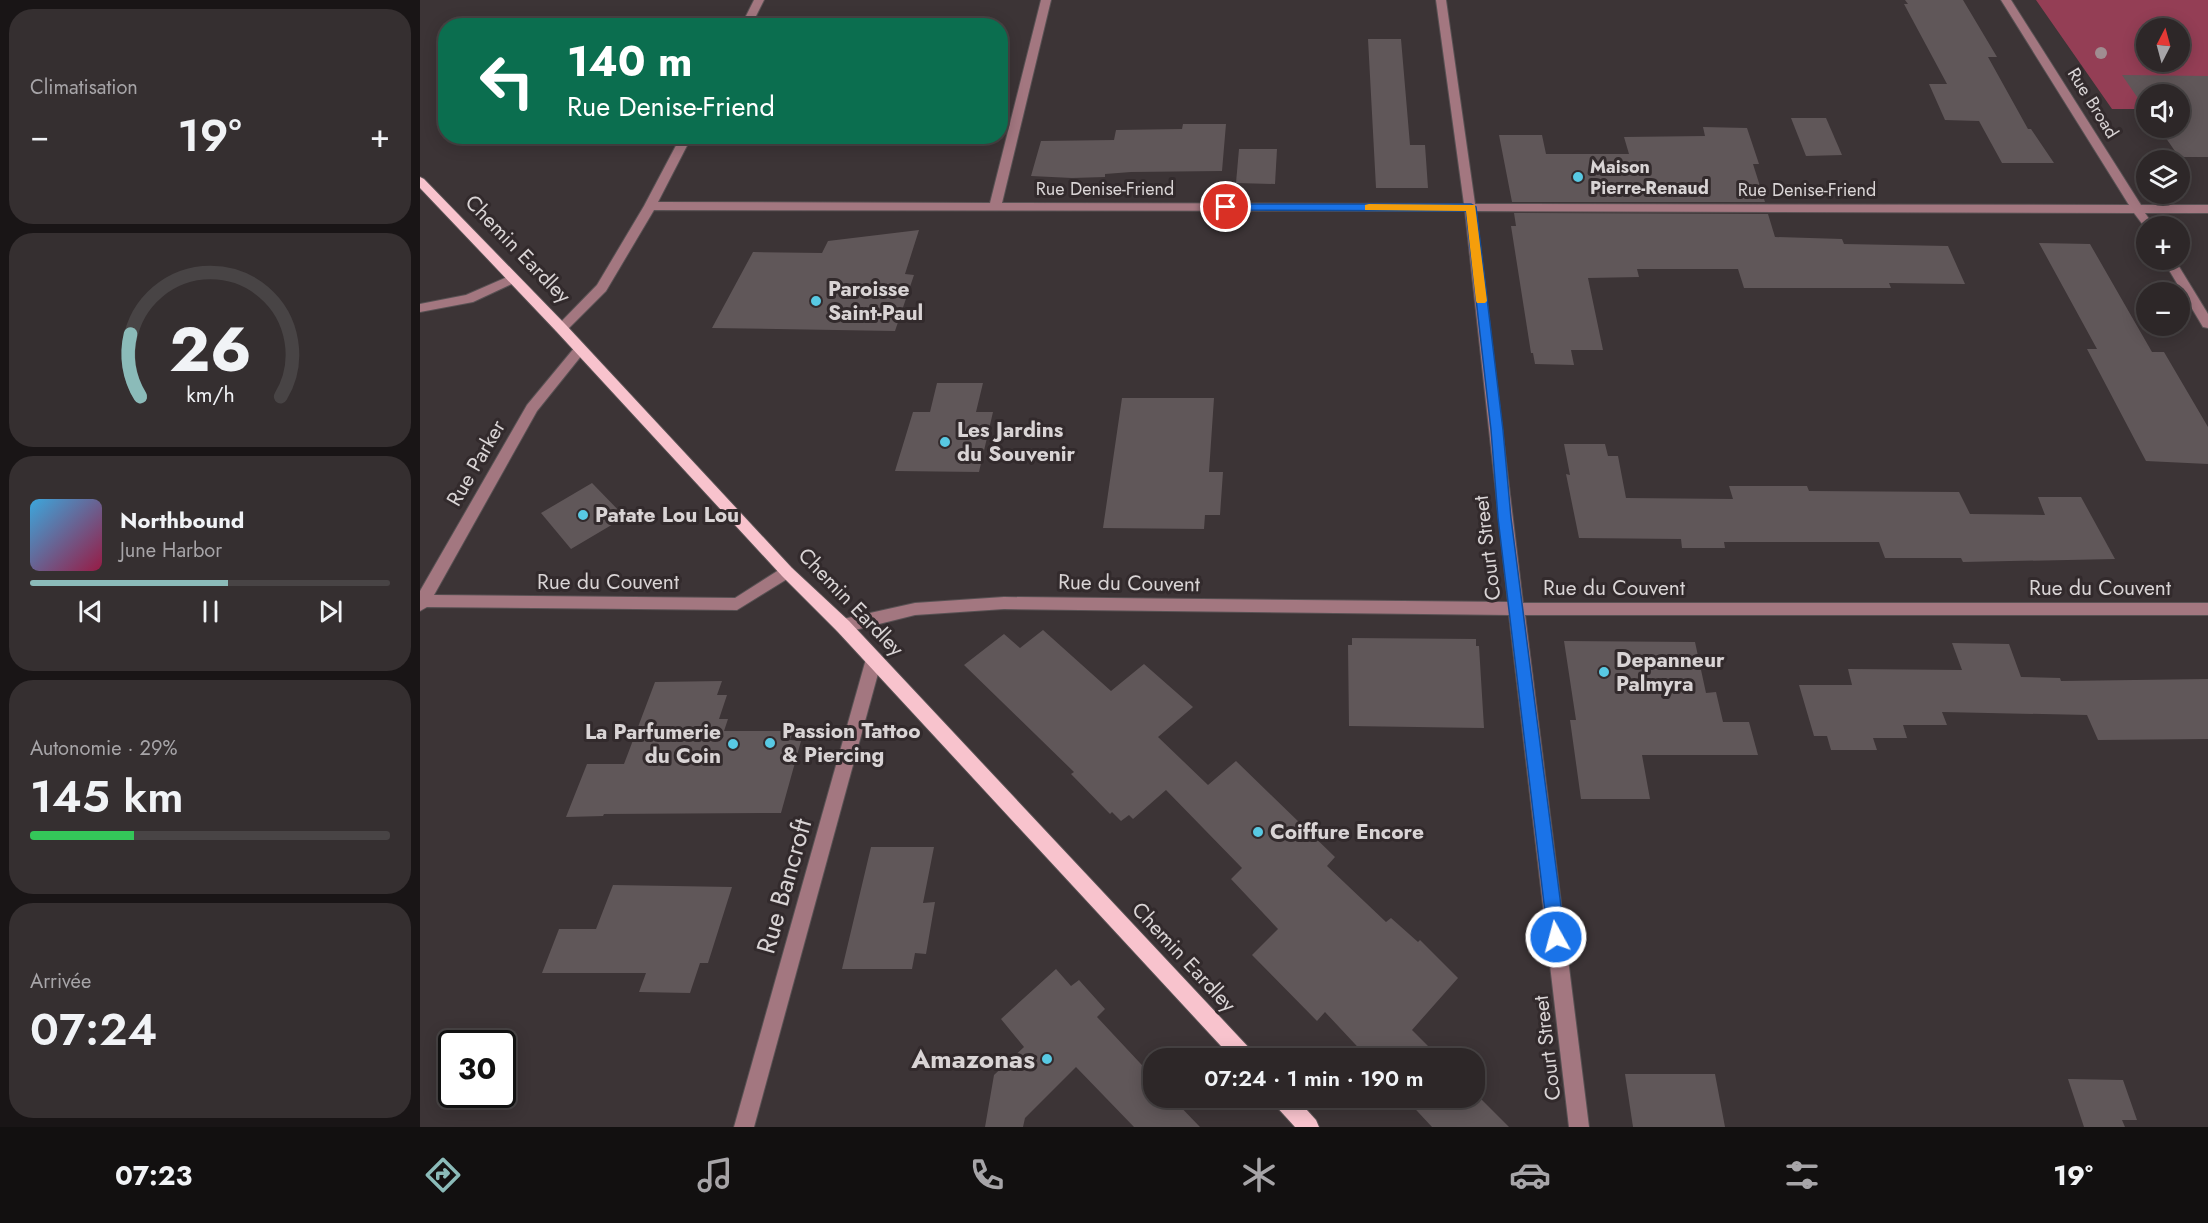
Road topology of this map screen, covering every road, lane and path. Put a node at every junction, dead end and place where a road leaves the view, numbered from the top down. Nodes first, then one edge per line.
1 (759, 0) edge
2 (1046, 0) edge
3 (1441, 0) edge
4 (2006, 0) edge
5 (750, 18) edge
6 (683, 144) edge
7 (420, 181) edge
8 (650, 206) junction
9 (996, 207) junction
10 (1471, 207) junction
11 (2138, 209) junction
12 (2208, 210) edge
13 (2142, 216) edge
14 (2175, 270) edge
15 (512, 279) junction
16 (420, 308) edge
17 (2208, 324) edge
18 (561, 328) junction
19 (580, 350) junction
20 (786, 572) junction
21 (421, 602) edge
22 (1517, 609) junction
23 (2208, 609) edge
24 (843, 626) junction
25 (874, 659) junction
26 (1236, 1048) edge
27 (1291, 1108) edge
28 (744, 1127) edge
29 (1309, 1127) edge
30 (1579, 1127) edge

1 - 5 street
2 - 9 street
3 - 10 street, Court Street
4 - 11 street, Rue Broad
6 - 8 street
7 - 15 main road, Chemin Eardley
8 - 9 street, Rue Denise-Friend
8 - 18 street
9 - 10 street, Rue Denise-Friend
10 - 11 street, Rue Denise-Friend
10 - 22 street, Court Street
11 - 12 street, Rue Denise-Friend
11 - 13 street, Rue Broad
14 - 17 street
15 - 16 street
15 - 18 main road, Chemin Eardley
18 - 19 main road, Chemin Eardley
19 - 20 main road, Chemin Eardley
19 - 21 street, Rue Parker
20 - 21 street, Rue du Couvent
20 - 24 main road, Chemin Eardley
22 - 23 street, Rue du Couvent
22 - 24 street, Rue du Couvent
22 - 30 street, Court Street
24 - 25 main road, Chemin Eardley
25 - 26 main road, Chemin Eardley
25 - 28 street, Rue Bancroft
27 - 29 main road

